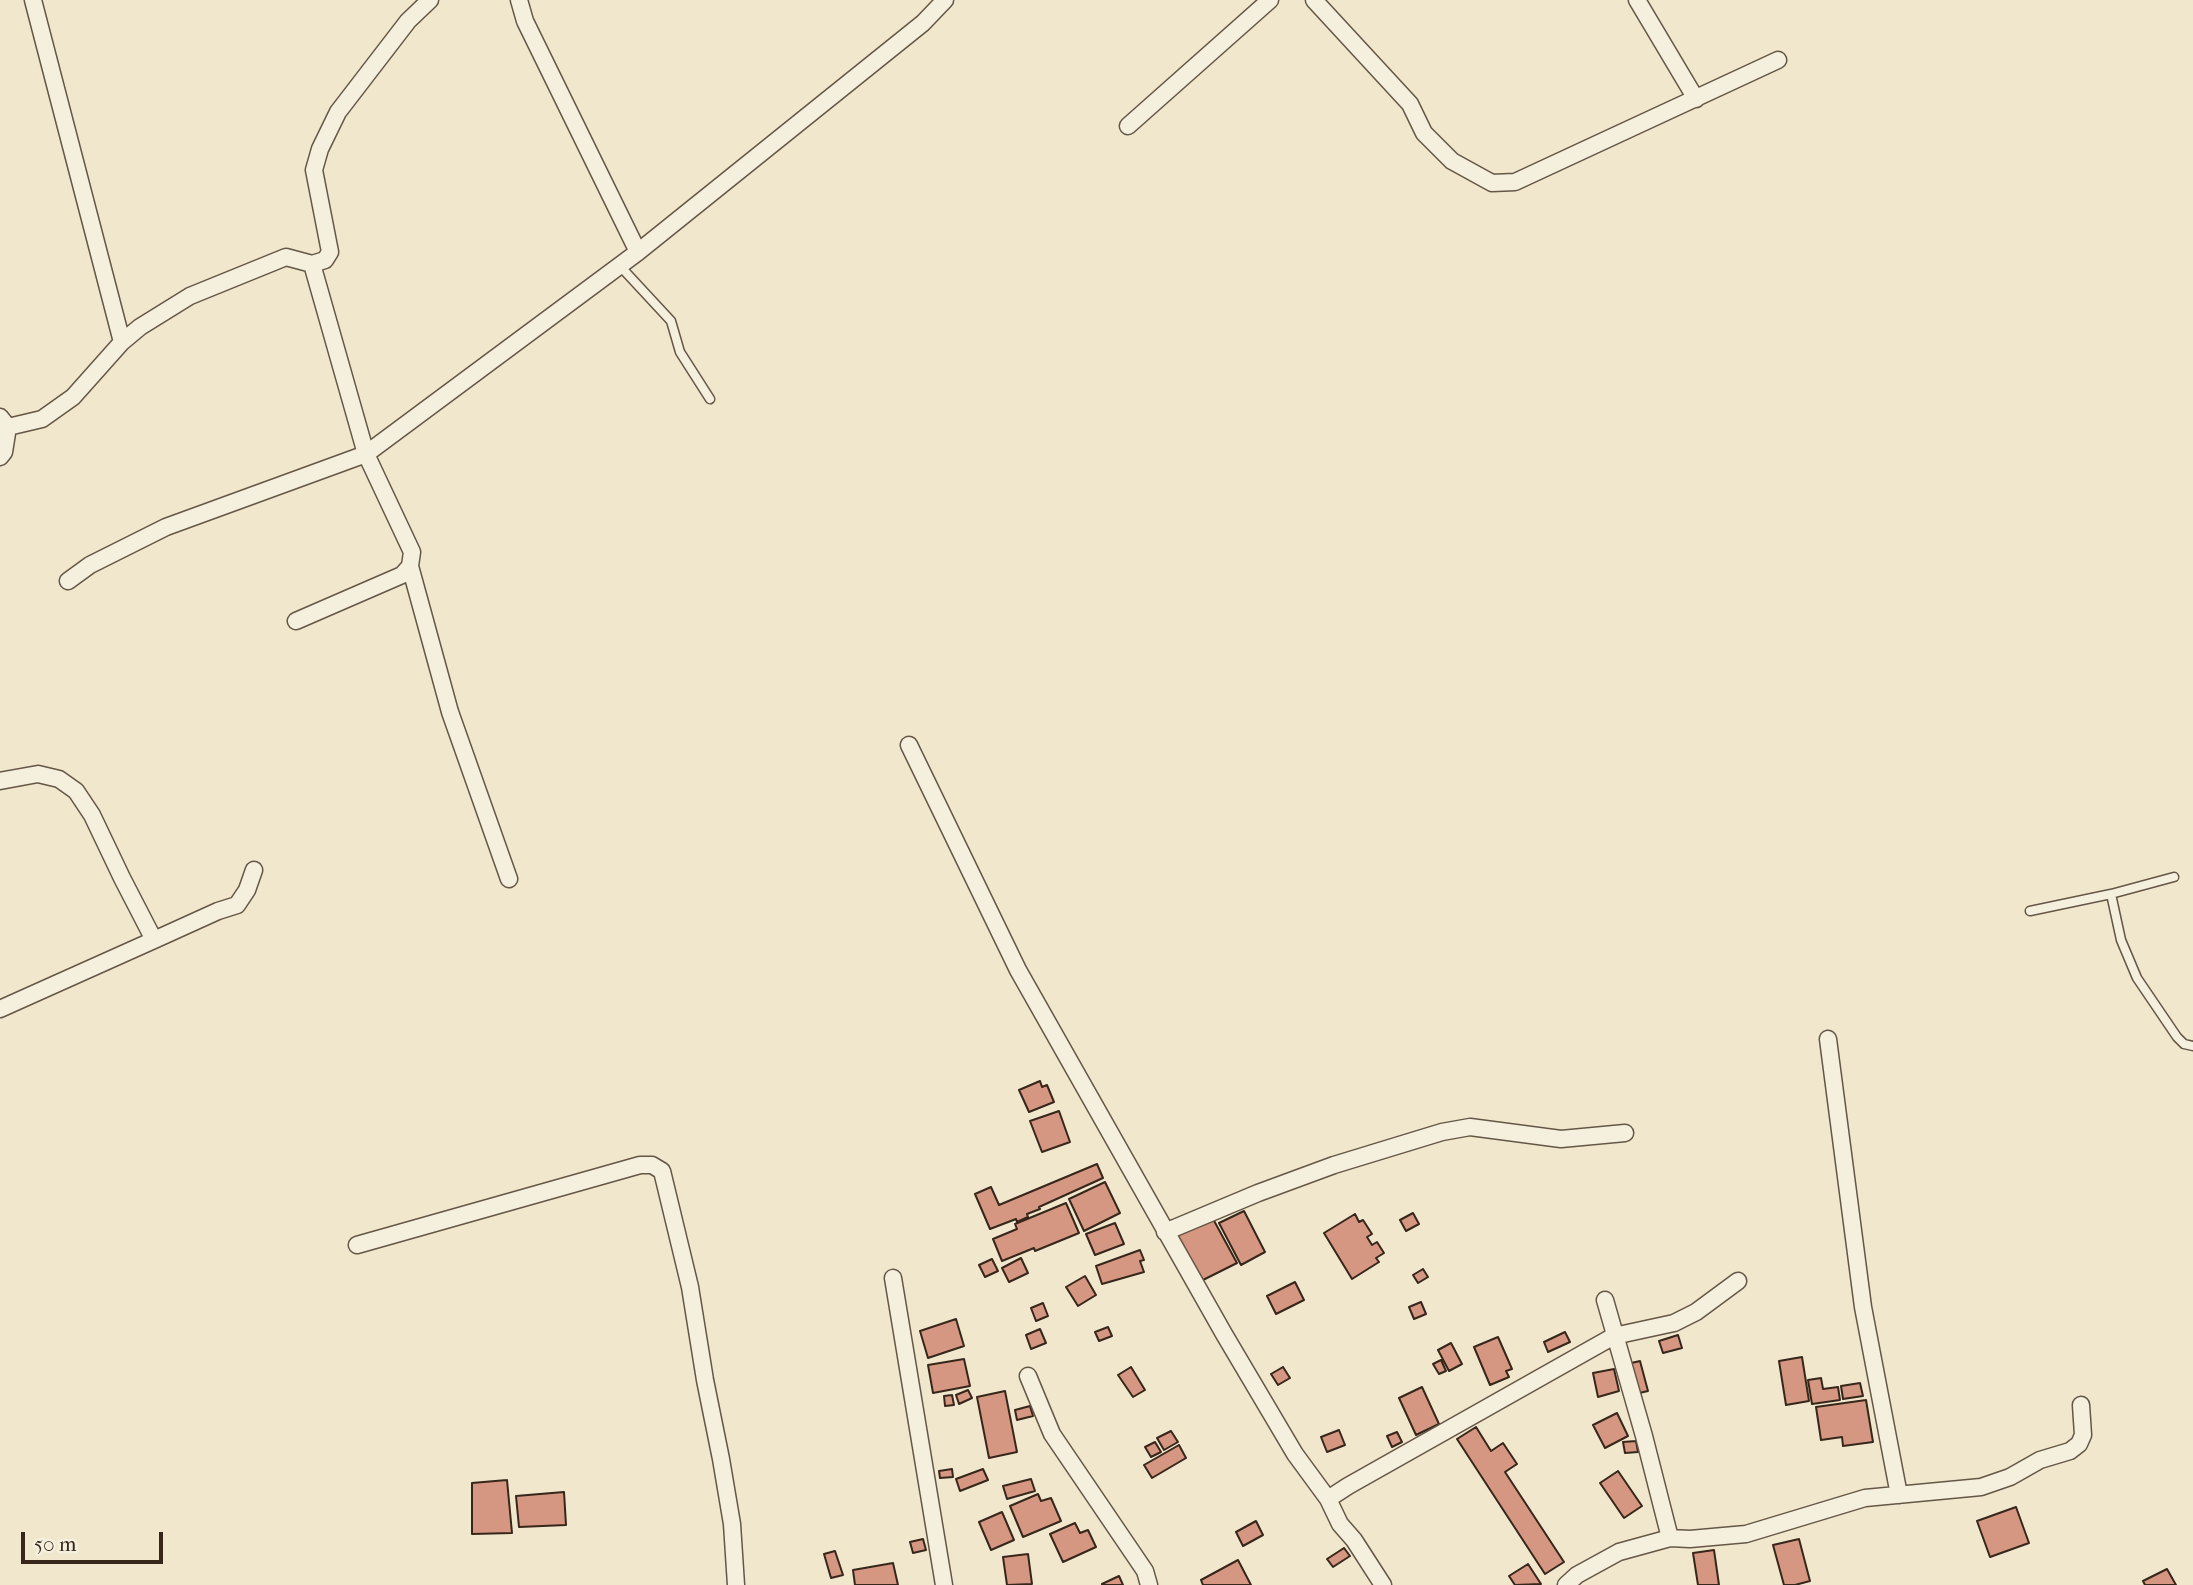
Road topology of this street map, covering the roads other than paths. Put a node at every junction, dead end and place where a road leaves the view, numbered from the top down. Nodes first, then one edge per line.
1 (33, 0) edge
2 (430, 0) edge
3 (519, 0) edge
4 (945, 0) edge
5 (1270, 0) edge
6 (1314, 0) edge
7 (1637, 0) edge
8 (1778, 60) dead end
9 (1696, 99) junction
10 (1128, 126) dead end
11 (638, 252) junction
12 (312, 264) junction
13 (620, 266) junction
14 (122, 342) junction
15 (710, 399) dead end
16 (4, 422) edge
17 (366, 454) junction
18 (0, 457) edge
19 (410, 566) junction
20 (68, 581) dead end
21 (296, 621) dead end
22 (909, 745) dead end
23 (0, 781) edge
24 (254, 870) dead end
25 (2174, 877) dead end
26 (509, 879) dead end
27 (2111, 894) junction
28 (2029, 911) dead end
29 (154, 940) junction
30 (0, 1009) edge
31 (1828, 1039) dead end
32 (2193, 1046) edge
33 (1625, 1133) dead end
34 (1165, 1232) junction
35 (357, 1245) dead end
36 (893, 1278) dead end
37 (1738, 1281) dead end
38 (1605, 1300) dead end
39 (1614, 1336) junction
40 (1028, 1376) dead end
41 (2081, 1405) dead end
42 (1899, 1495) junction
43 (1328, 1499) junction
44 (1670, 1538) junction
45 (736, 1585) edge
46 (944, 1585) edge
47 (1149, 1585) edge
48 (1383, 1585) edge
49 (1566, 1585) edge

1 - 14 street
2 - 12 street
3 - 11 street
4 - 11 street
5 - 10 street
6 - 9 street
7 - 9 street
8 - 9 street
11 - 13 street
12 - 14 street
12 - 17 street
13 - 15 lane
13 - 17 street
14 - 16 street
16 - 18 street
17 - 19 street
17 - 20 street
19 - 21 street
19 - 26 street
22 - 34 street
23 - 29 street
24 - 29 street
25 - 27 lane
27 - 28 lane
27 - 32 lane
29 - 30 street
31 - 42 street
33 - 34 street
34 - 43 street
35 - 45 street
36 - 46 street
37 - 39 street
38 - 39 street
39 - 43 street
39 - 44 street
40 - 47 street
41 - 42 street
42 - 44 street
43 - 48 street
44 - 49 street

